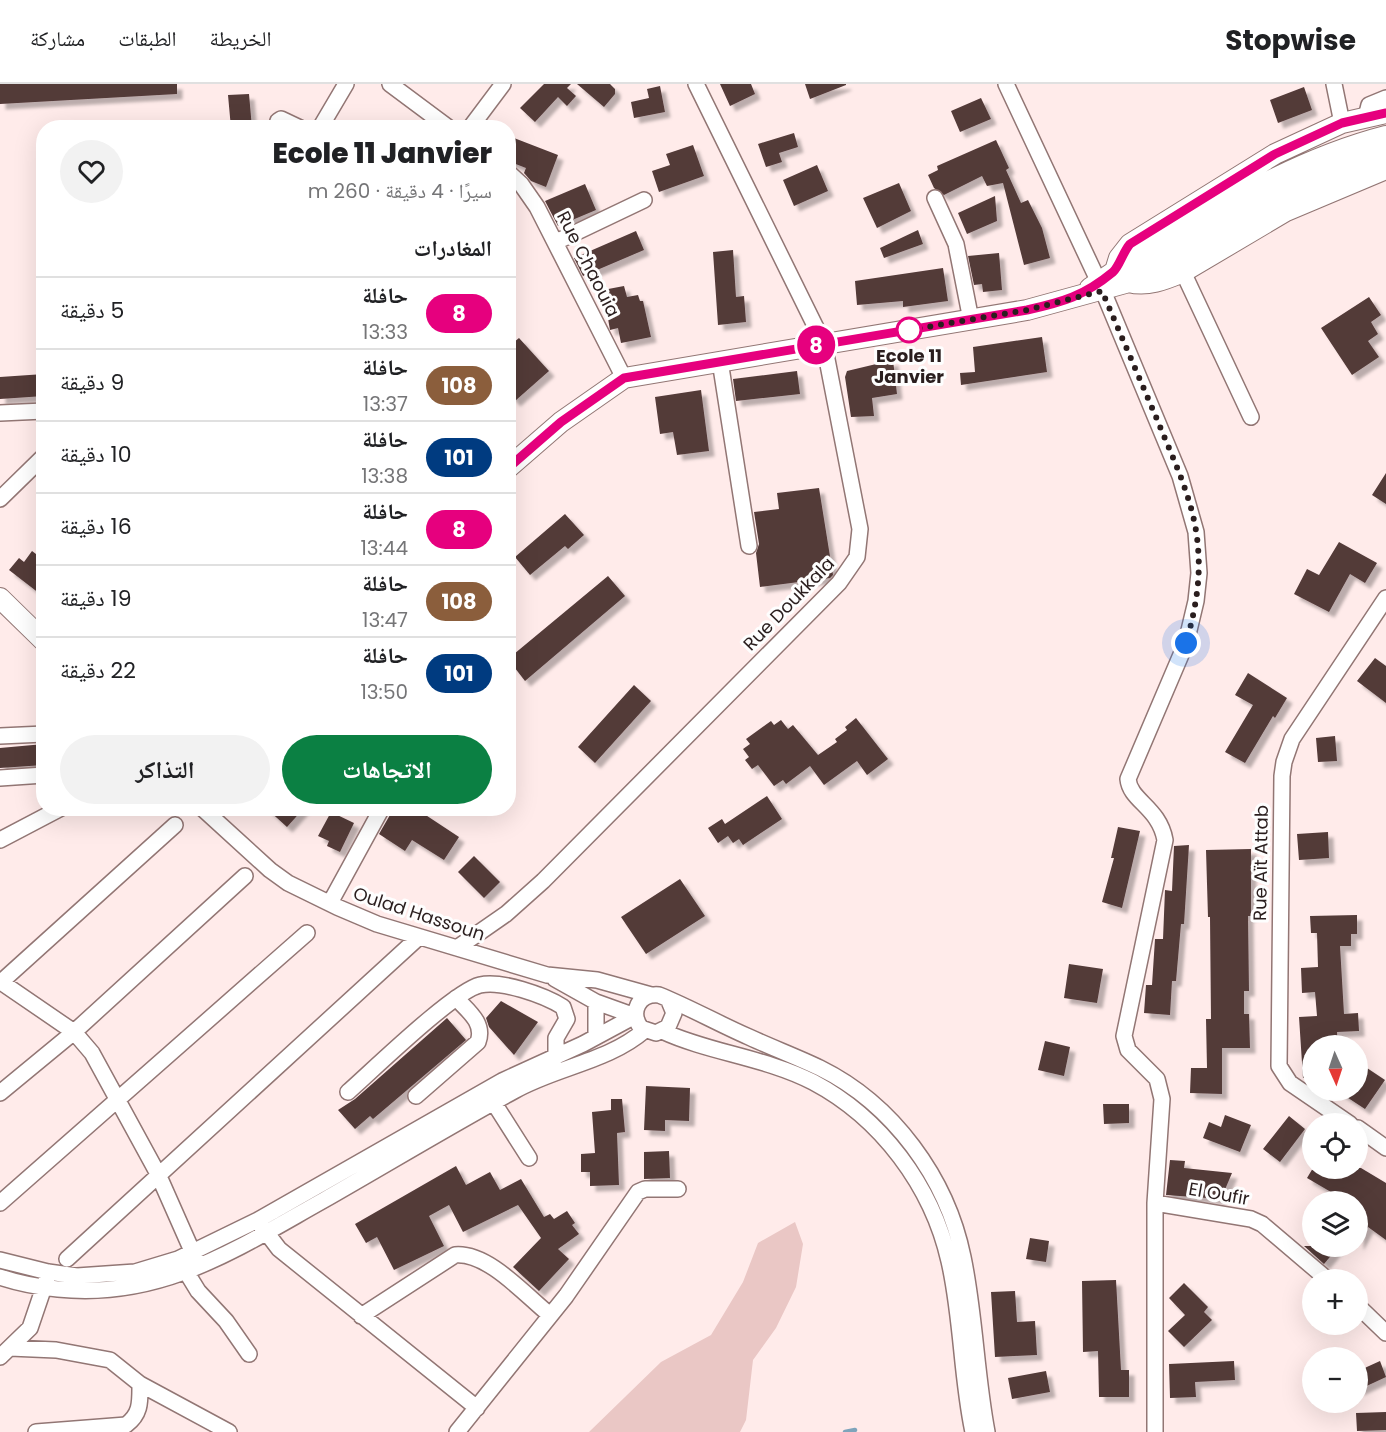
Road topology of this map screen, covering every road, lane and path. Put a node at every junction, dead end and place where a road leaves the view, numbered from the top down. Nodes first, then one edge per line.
1 (346, 84) edge
2 (390, 84) edge
3 (503, 84) edge
4 (696, 84) edge
5 (1006, 84) edge
6 (1334, 84) edge
7 (1384, 84) edge
8 (1386, 96) edge
9 (1386, 113) edge
10 (1366, 117) junction
11 (325, 120) edge
12 (438, 120) edge
13 (476, 120) edge
14 (1342, 123) junction
15 (1386, 136) edge
16 (1384, 166) edge
17 (516, 181) edge
18 (935, 198) dead end
19 (644, 200) dead end
20 (556, 242) junction
21 (1183, 272) junction
22 (1122, 277) junction
23 (1100, 286) junction
24 (971, 320) junction
25 (824, 344) junction
26 (720, 361) junction
27 (624, 378) junction
28 (36, 411) edge
29 (0, 413) edge
30 (1251, 417) dead end
31 (516, 461) edge
32 (36, 463) edge
33 (1, 495) edge
34 (749, 546) dead end
35 (0, 598) edge
36 (1386, 598) edge
37 (36, 630) edge
38 (36, 734) edge
39 (0, 736) edge
40 (36, 776) edge
41 (0, 778) edge
42 (45, 816) edge
43 (211, 816) edge
44 (378, 816) edge
45 (176, 825) dead end
46 (0, 840) edge
47 (244, 876) dead end
48 (330, 903) junction
49 (307, 933) dead end
50 (419, 937) junction
51 (457, 948) junction
52 (547, 975) junction
53 (1, 982) edge
54 (651, 995) junction
55 (456, 998) junction
56 (669, 1001) junction
57 (596, 1002) junction
58 (635, 1016) junction
59 (645, 1030) junction
60 (662, 1031) junction
61 (74, 1032) junction
62 (596, 1036) junction
63 (556, 1057) junction
64 (348, 1092) dead end
65 (0, 1093) edge
66 (416, 1095) dead end
67 (117, 1098) junction
68 (494, 1103) junction
69 (1334, 1113) edge
70 (1368, 1135) edge
71 (1386, 1148) edge
72 (387, 1155) junction
73 (529, 1158) dead end
74 (158, 1174) junction
75 (678, 1189) dead end
76 (0, 1203) edge
77 (1155, 1203) junction
78 (262, 1226) junction
79 (193, 1252) junction
80 (67, 1259) dead end
81 (0, 1260) edge
82 (1315, 1269) edge
83 (193, 1271) junction
84 (0, 1277) edge
85 (47, 1280) junction
86 (550, 1315) junction
87 (361, 1316) junction
88 (1368, 1316) edge
89 (1386, 1333) edge
90 (5, 1353) edge
91 (249, 1354) dead end
92 (140, 1384) junction
93 (477, 1408) junction
94 (36, 1432) edge
95 (229, 1432) edge
96 (458, 1432) edge
97 (973, 1432) edge
98 (987, 1432) edge
99 (1155, 1432) edge

1 - 11 street
2 - 12 street
3 - 13 street
4 - 25 street, Rue Doukkala
5 - 23 street
6 - 14 street
7 - 8 street
8 - 10 street
9 - 10 main road
10 - 14 main road
14 - 22 main road
15 - 22 main road
16 - 21 main road
16 - 22 main road
17 - 20 street, Rue Chaouia
18 - 24 street
19 - 20 street
20 - 27 street, Rue Chaouia
21 - 22 main road
21 - 30 street
22 - 23 main road
23 - 24 main road
23 - 77 street
24 - 25 main road
25 - 26 main road
25 - 51 street, Rue Doukkala
26 - 27 main road
26 - 34 street
27 - 31 main road
28 - 29 street
32 - 33 street
35 - 37 main road
36 - 69 street, Rue Aït Attab
38 - 39 street
40 - 41 street
42 - 46 street
43 - 48 street, Oulad Hassoun
44 - 48 street
45 - 53 street
47 - 61 street
48 - 50 street, Oulad Hassoun
49 - 67 street
50 - 51 street, Oulad Hassoun
50 - 74 street
51 - 52 street, Oulad Hassoun
52 - 54 street, Oulad Hassoun
52 - 57 street, Oulad Hassoun
53 - 61 street
54 - 56 street
54 - 58 street
55 - 63 street
55 - 64 street
55 - 66 street
56 - 60 street
56 - 98 street
57 - 58 street, Oulad Hassoun
57 - 62 street
58 - 59 street
58 - 62 street
59 - 60 street
59 - 68 street
60 - 97 street
61 - 65 street
61 - 67 street
62 - 63 street
63 - 72 street
67 - 74 street
67 - 76 street
68 - 72 street
68 - 73 street
70 - 71 street
72 - 78 street
74 - 79 street
74 - 80 street
75 - 86 street
77 - 82 street, El Oufir
77 - 99 street
78 - 79 street
78 - 83 street
78 - 87 street
79 - 83 street
79 - 85 street
81 - 85 street
83 - 85 street
83 - 91 street
84 - 85 street
85 - 90 street
86 - 87 street
86 - 93 street
87 - 93 street
88 - 89 street
90 - 92 street
92 - 94 street
92 - 95 street
93 - 96 street

